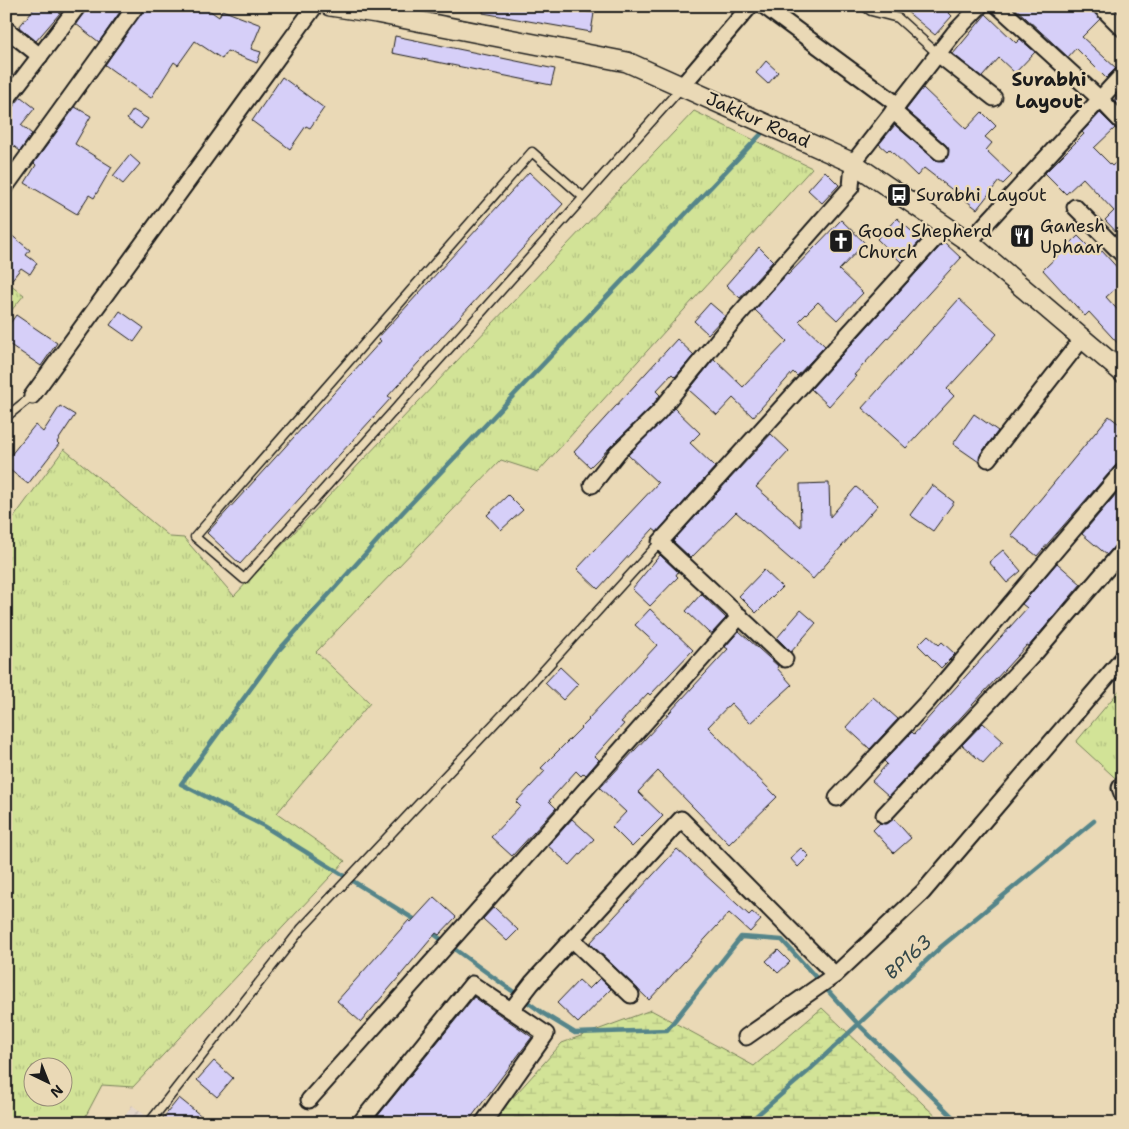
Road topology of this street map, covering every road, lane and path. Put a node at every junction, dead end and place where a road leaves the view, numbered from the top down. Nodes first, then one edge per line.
1 (78, 6) edge
2 (136, 6) edge
3 (315, 6) edge
4 (330, 6) edge
5 (750, 6) edge
6 (764, 6) edge
7 (864, 6) edge
8 (980, 6) edge
9 (998, 6) edge
10 (1100, 6) edge
11 (379, 10) edge
12 (1123, 28) edge
13 (6, 29) edge
14 (938, 54) junction
15 (40, 56) junction
16 (1123, 74) edge
17 (682, 86) junction
18 (994, 98) dead end
19 (1100, 99) junction
20 (6, 100) edge
21 (895, 108) junction
22 (1123, 123) edge
23 (940, 152) dead end
24 (853, 163) junction
25 (6, 186) edge
26 (582, 196) junction
27 (1075, 207) dead end
28 (946, 226) junction
29 (969, 242) junction
30 (1123, 255) edge
31 (1082, 339) junction
32 (1123, 373) edge
33 (32, 396) joint
34 (6, 417) edge
35 (988, 459) dead end
36 (1123, 471) edge
37 (592, 485) dead end
38 (660, 542) junction
39 (1123, 550) edge
40 (740, 616) junction
41 (1123, 658) edge
42 (785, 659) dead end
43 (1123, 783) edge
44 (1123, 796) edge
45 (838, 798) dead end
46 (884, 815) dead end
47 (572, 939) junction
48 (835, 975) junction
49 (631, 995) dead end
50 (513, 1007) junction
51 (746, 1037) dead end
52 (309, 1100) dead end
53 (149, 1123) edge
54 (360, 1123) edge
55 (483, 1123) edge

1 - 15 street
2 - 25 street
3 - 33 street
4 - 11 street, Jakkur Road
5 - 17 street
6 - 21 street
7 - 14 lane
8 - 14 street
9 - 19 street
10 - 12 street
11 - 17 street, Jakkur Road
13 - 15 street
14 - 18 street
14 - 21 street
15 - 20 street
16 - 19 street
17 - 24 street, Jakkur Road
17 - 26 lane
19 - 22 street
19 - 29 street
21 - 23 street
21 - 24 street
24 - 28 street, Jakkur Road
24 - 37 street
26 - 26 lane
27 - 30 street
28 - 29 street, Jakkur Road
28 - 38 street
29 - 31 street, Jakkur Road
31 - 32 street, Jakkur Road
31 - 35 street
33 - 34 lane
36 - 45 street
38 - 40 street
38 - 53 lane
39 - 46 street
40 - 42 street
40 - 52 street
41 - 48 street
43 - 44 street
47 - 48 street
47 - 49 street
47 - 50 street
48 - 51 street
50 - 54 street
50 - 55 street

